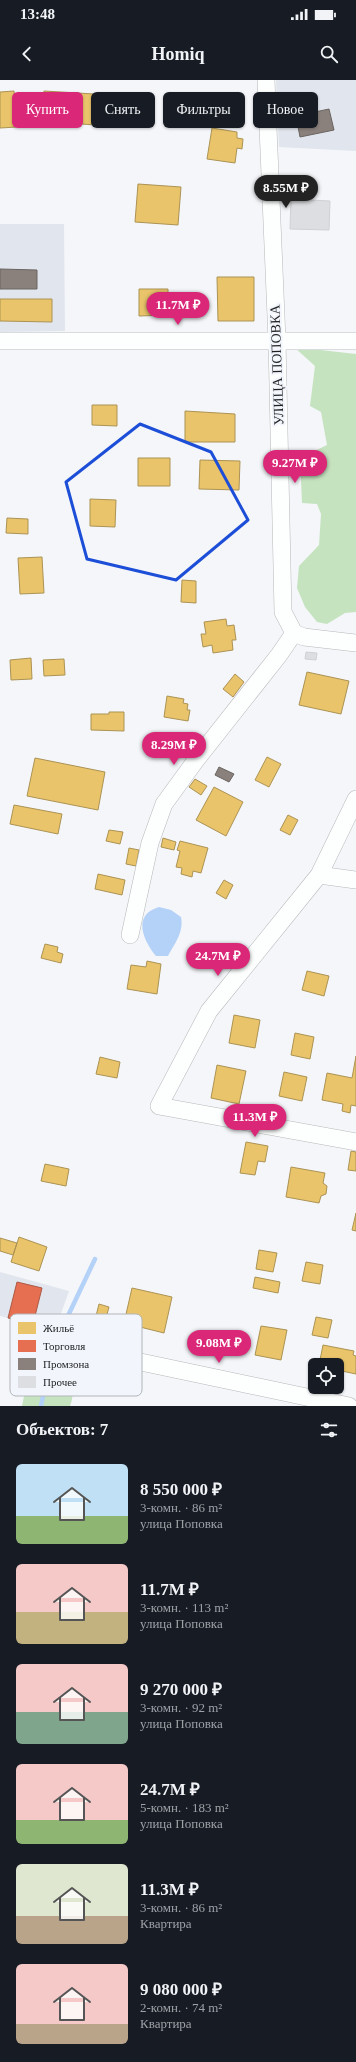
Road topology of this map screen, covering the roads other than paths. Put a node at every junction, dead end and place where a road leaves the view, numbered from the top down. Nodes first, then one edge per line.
1 (266, 80) edge
2 (277, 340) junction
3 (0, 341) edge
4 (356, 341) edge
5 (294, 633) junction
6 (356, 643) edge
7 (356, 799) edge
8 (319, 875) junction
9 (356, 880) edge
10 (130, 935) dead end
11 (356, 1142) edge
12 (142, 1362) edge
13 (348, 1406) edge

1 - 2 street, УЛИЦА ПОПОВКА
2 - 3 street
2 - 4 street
2 - 5 street, УЛИЦА ПОПОВКА
5 - 6 street
5 - 10 street
7 - 8 street
8 - 9 street
8 - 11 street
12 - 13 street

